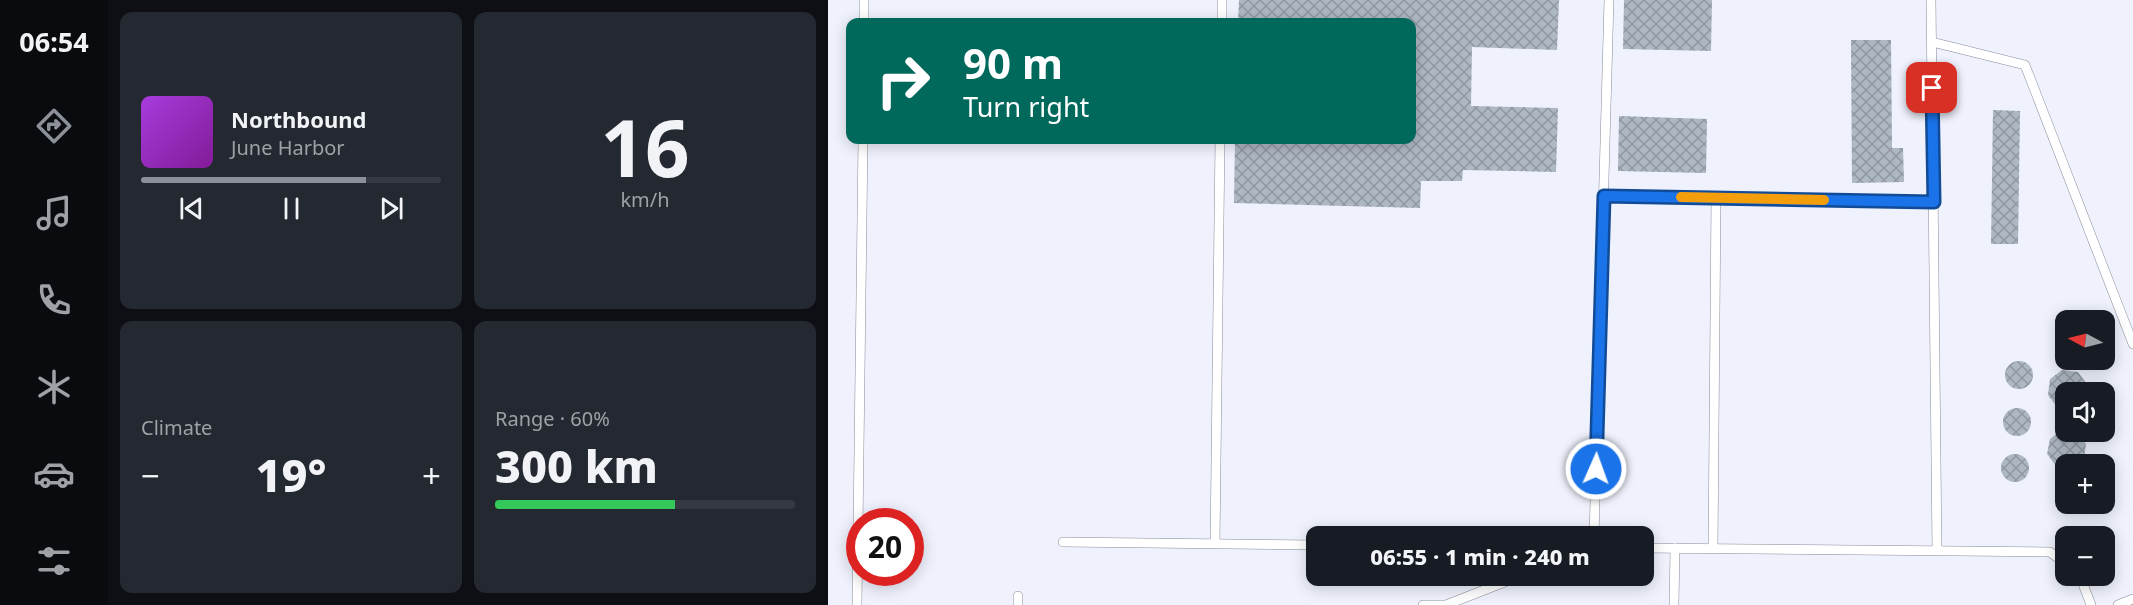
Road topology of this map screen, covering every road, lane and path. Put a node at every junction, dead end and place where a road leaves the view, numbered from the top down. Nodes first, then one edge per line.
1 (864, 0) edge
2 (1222, 0) edge
3 (1610, 0) edge
4 (1931, 0) edge
5 (864, 18) edge
6 (1222, 18) edge
7 (1932, 42) junction
8 (863, 144) edge
9 (1220, 144) edge
10 (1604, 196) junction
11 (1716, 198) junction
12 (1934, 202) junction
13 (2133, 344) edge
14 (1594, 526) edge
15 (1063, 542) dead end
16 (1215, 544) junction
17 (1306, 545) edge
18 (1654, 548) edge
19 (1675, 548) junction
20 (1713, 549) junction
21 (1937, 550) junction
22 (2055, 556) edge
23 (1494, 586) edge
24 (2084, 586) edge
25 (2133, 598) edge
26 (857, 605) edge
27 (1423, 605) edge
28 (1674, 605) edge
29 (2091, 605) edge
30 (2118, 605) edge

1 - 5 lane
2 - 6 lane
3 - 10 lane
4 - 7 lane
7 - 12 lane
7 - 13 lane
8 - 26 lane
9 - 16 lane
10 - 11 lane
10 - 14 lane
11 - 12 lane
11 - 20 lane
12 - 21 lane
15 - 16 lane
16 - 17 lane
18 - 19 lane
19 - 20 lane
19 - 28 lane
20 - 21 lane
21 - 22 lane
23 - 27 lane
24 - 29 lane
25 - 30 lane

